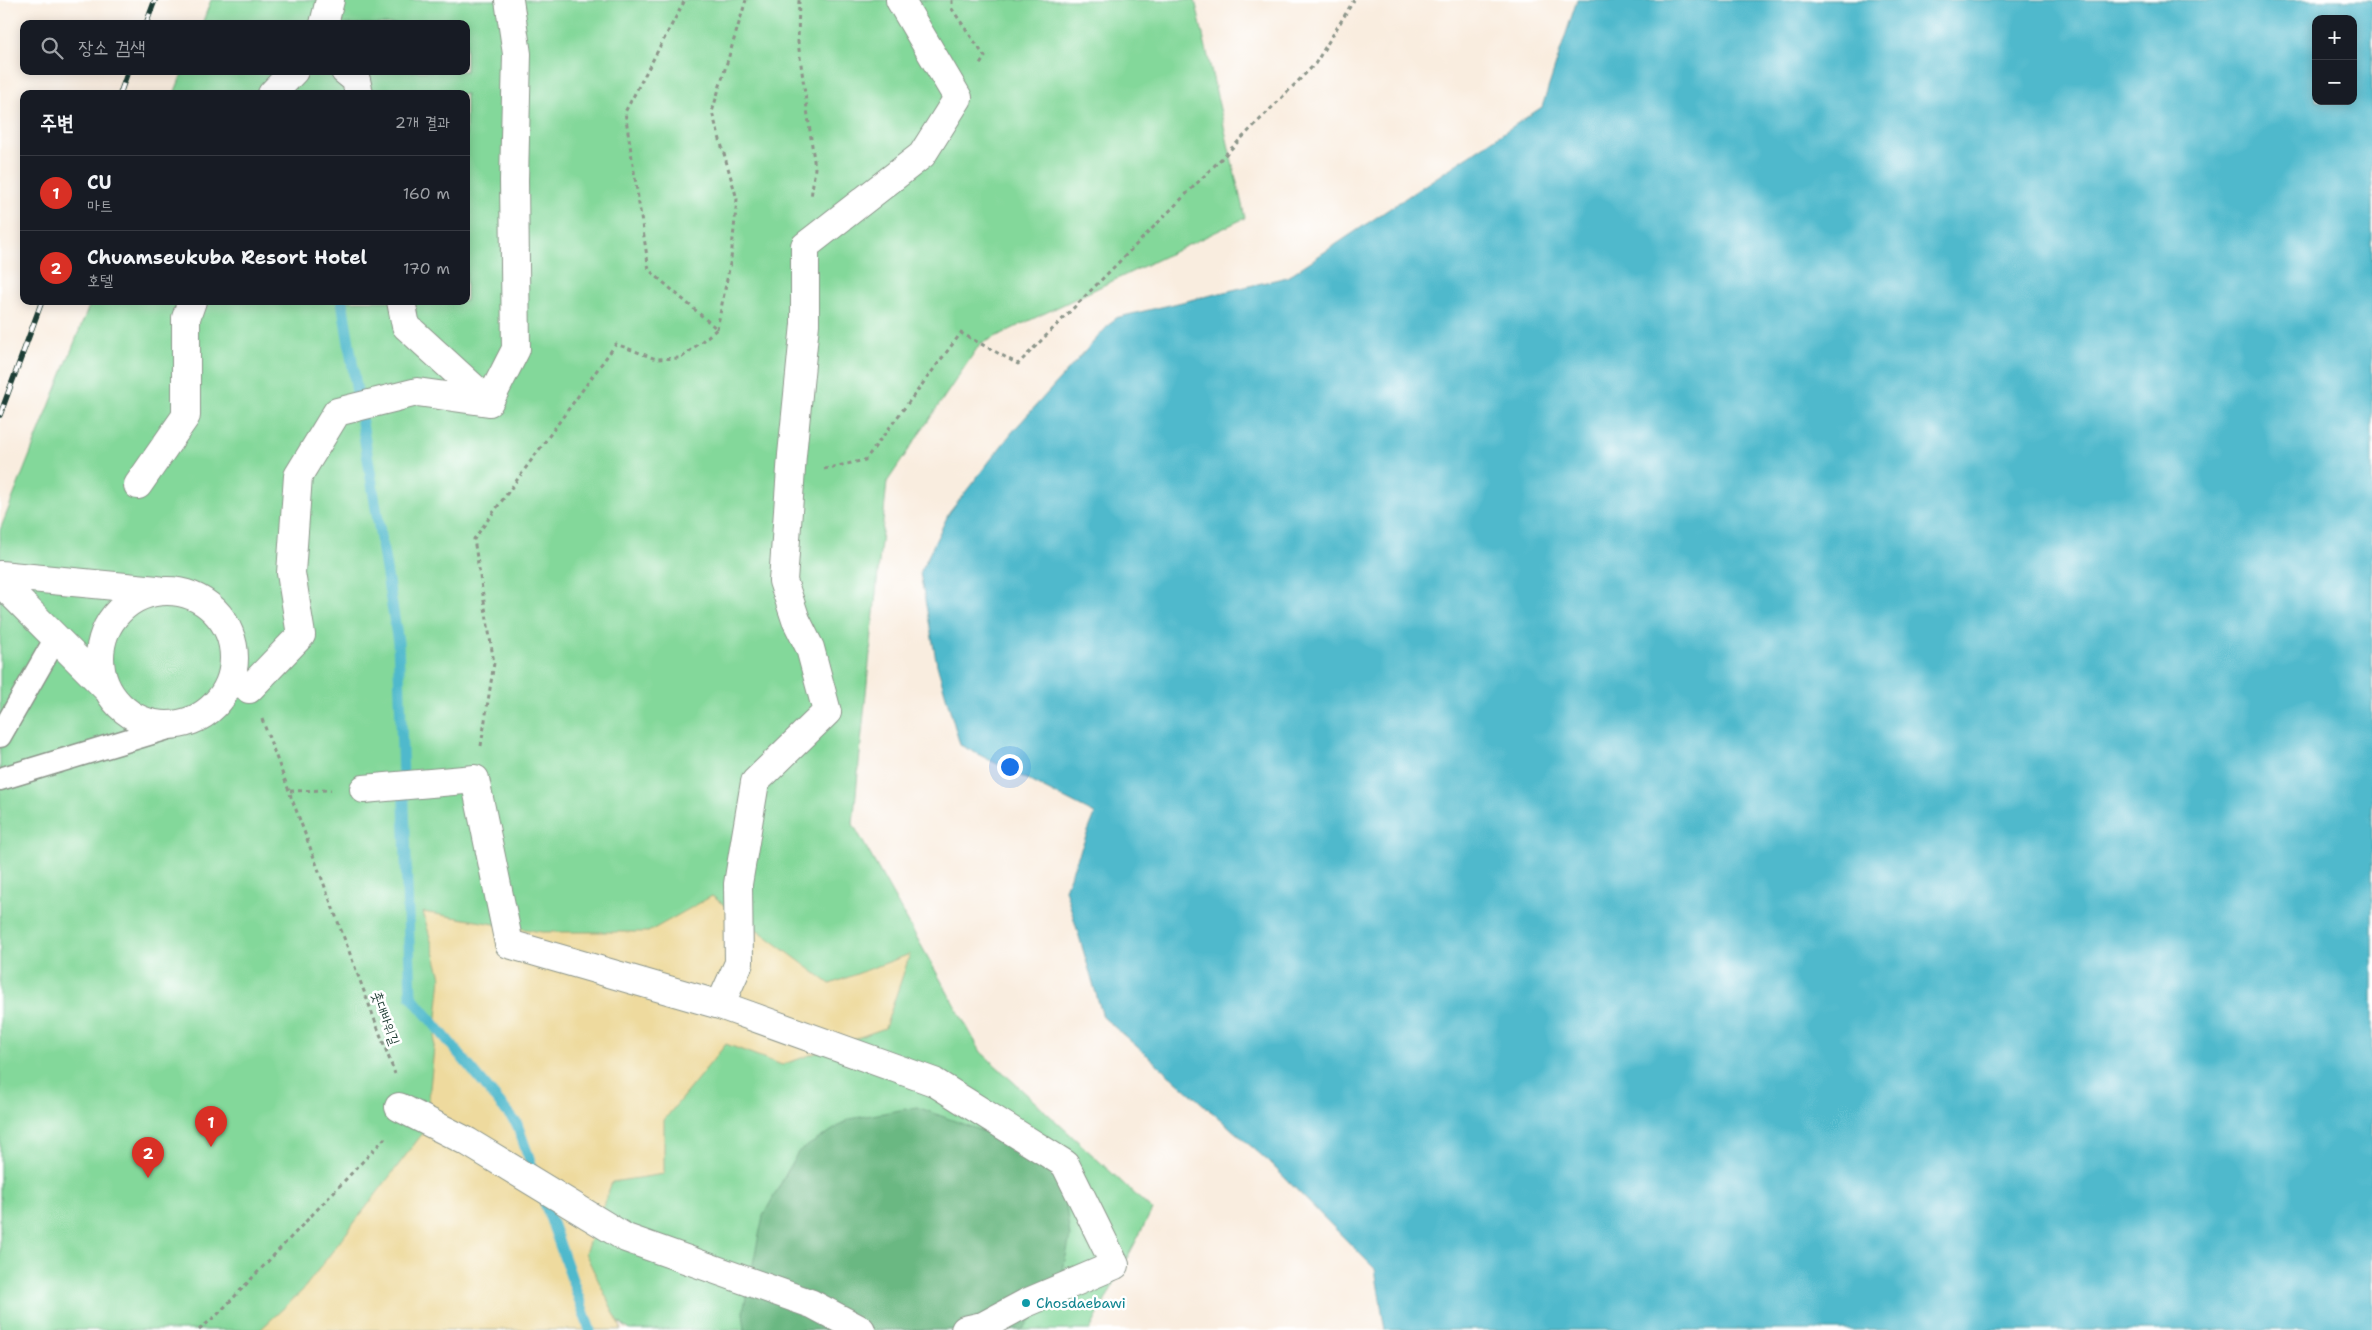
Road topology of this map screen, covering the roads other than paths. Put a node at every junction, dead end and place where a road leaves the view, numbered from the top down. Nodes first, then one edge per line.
1 (330, 0) edge
2 (509, 0) edge
3 (900, 0) edge
4 (325, 20) edge
5 (290, 75) edge
6 (350, 75) edge
7 (276, 90) edge
8 (357, 90) edge
9 (191, 305) edge
10 (402, 305) edge
11 (489, 402) junction
12 (138, 485) dead end
13 (0, 575) edge
14 (0, 582) edge
15 (160, 591) junction
16 (56, 638) junction
17 (108, 689) junction
18 (249, 689) road end
19 (184, 723) junction
20 (0, 736) edge
21 (0, 779) edge
22 (364, 789) road end
23 (720, 1005) junction
24 (399, 1107) road end
25 (860, 1330) edge
26 (965, 1330) edge

1 - 4 street
2 - 11 street
3 - 23 street
5 - 7 street
6 - 8 street
9 - 12 street
10 - 11 street
11 - 18 street
13 - 15 street
14 - 16 street
15 - 17 street
15 - 19 street
16 - 17 street
16 - 20 lane
17 - 19 street
19 - 21 lane
22 - 23 street
23 - 26 street
24 - 25 street

